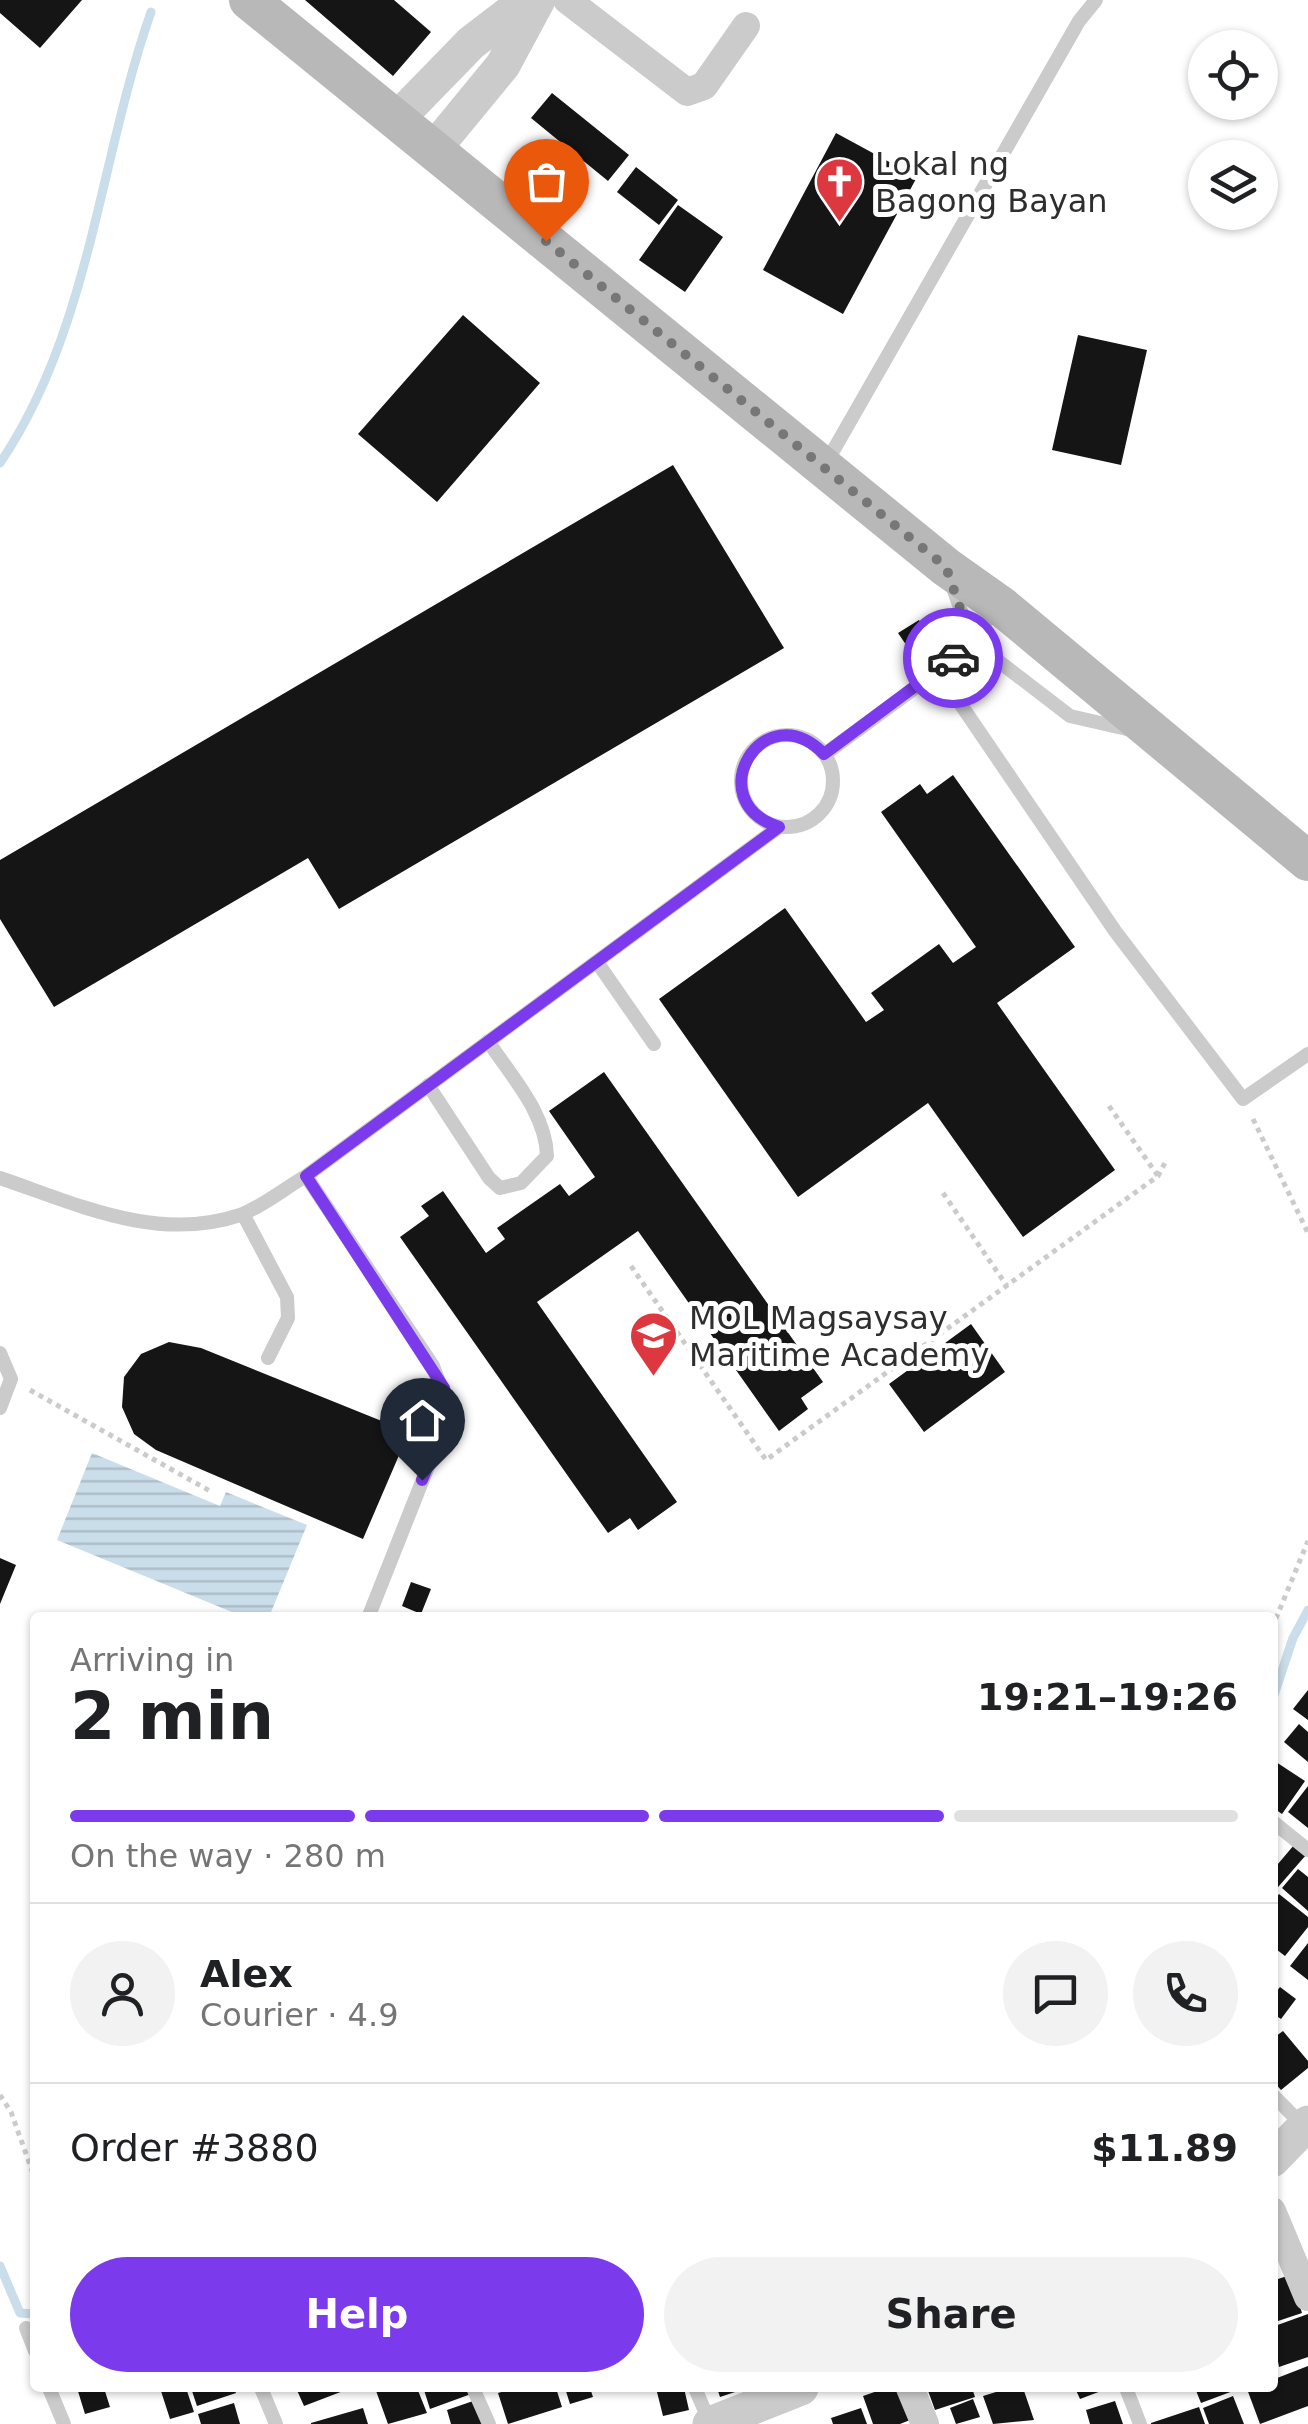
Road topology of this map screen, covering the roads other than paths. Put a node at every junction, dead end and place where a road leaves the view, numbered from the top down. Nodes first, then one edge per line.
1 (250, 0) edge
2 (526, 0) edge
3 (538, 0) edge
4 (567, 0) edge
5 (1096, 0) edge
6 (746, 26) dead end
7 (397, 119) junction
8 (434, 150) junction
9 (824, 467) junction
10 (946, 567) junction
11 (1001, 606) junction
12 (971, 640) junction
13 (938, 671) junction
14 (1157, 736) junction
15 (824, 754) junction
16 (779, 827) junction
17 (1308, 861) edge
18 (597, 962) junction
19 (488, 1042) junction
20 (654, 1044) dead end
21 (1308, 1054) edge
22 (428, 1085) junction
23 (306, 1176) junction
24 (1, 1182) edge
25 (243, 1214) junction
26 (0, 1353) edge
27 (268, 1358) dead end
28 (0, 1408) edge
29 (370, 1612) edge
30 (1278, 1827) edge
31 (1308, 1850) edge
32 (1278, 2099) edge
33 (1306, 2125) edge
34 (1278, 2154) edge
35 (1278, 2226) edge
36 (1308, 2297) edge
37 (26, 2328) dead end
38 (30, 2338) edge
39 (52, 2392) edge
40 (263, 2392) edge
41 (475, 2392) edge
42 (697, 2392) edge
43 (792, 2392) edge
44 (912, 2392) edge
45 (1128, 2392) edge
46 (64, 2424) edge
47 (276, 2424) edge
48 (488, 2424) edge
49 (710, 2424) edge
50 (925, 2424) edge
51 (1140, 2424) edge

1 - 7 main road
2 - 7 street
3 - 8 street
4 - 6 street
5 - 9 lane
7 - 8 main road
8 - 9 main road
9 - 10 main road
10 - 11 main road
10 - 12 lane
11 - 12 lane
11 - 14 main road
12 - 13 lane
12 - 14 lane
13 - 15 lane
13 - 21 lane
14 - 17 main road
15 - 16 lane
15 - 16 lane
16 - 18 lane
18 - 19 lane
18 - 20 lane
19 - 22 lane
19 - 22 lane
22 - 23 lane
23 - 25 lane
23 - 29 lane
24 - 25 lane
25 - 27 lane
26 - 28 lane
30 - 31 lane
32 - 33 lane
33 - 34 street
35 - 36 street
37 - 38 lane
39 - 46 lane
40 - 47 lane
41 - 48 lane
42 - 49 lane
43 - 49 street
44 - 50 street
45 - 51 lane

